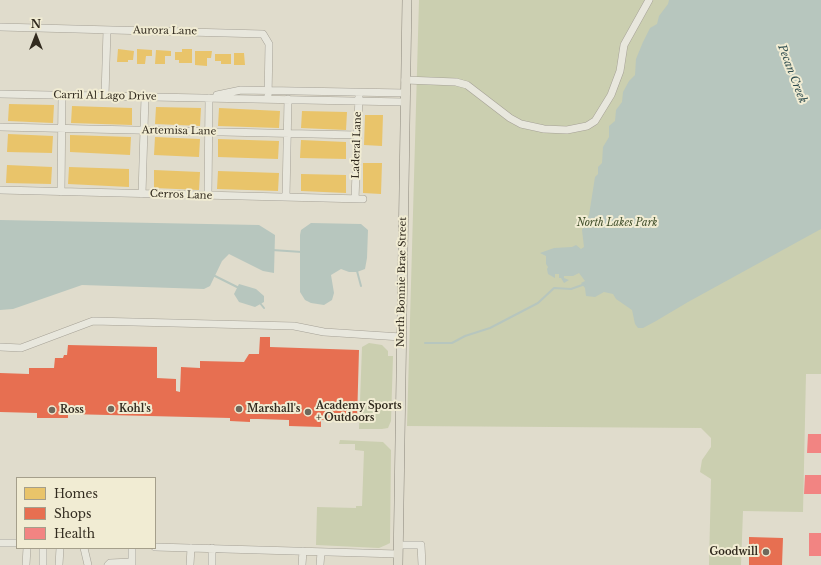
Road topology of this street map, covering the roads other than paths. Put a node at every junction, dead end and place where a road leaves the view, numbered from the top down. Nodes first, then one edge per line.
1 (407, 0) edge
2 (649, 0) edge
3 (0, 27) edge
4 (107, 30) junction
5 (405, 80) junction
6 (268, 90) junction
7 (359, 92) junction
8 (0, 94) edge
9 (62, 95) junction
10 (105, 96) junction
11 (144, 96) junction
12 (209, 98) junction
13 (405, 98) junction
14 (268, 99) junction
15 (288, 99) junction
16 (359, 100) junction
17 (0, 127) edge
18 (61, 128) junction
19 (144, 130) junction
20 (208, 132) junction
21 (287, 134) junction
22 (357, 135) junction
23 (0, 190) edge
24 (61, 192) junction
25 (142, 194) junction
26 (208, 195) junction
27 (286, 197) junction
28 (359, 199) joint
29 (401, 337) junction
30 (0, 347) edge
31 (0, 542) edge
32 (16, 543) edge
33 (156, 547) edge
34 (191, 548) junction
35 (212, 548) junction
36 (27, 549) edge
37 (43, 549) edge
38 (60, 549) edge
39 (84, 549) edge
40 (132, 549) edge
41 (398, 550) junction
42 (303, 551) junction
43 (321, 552) junction
44 (132, 563) edge
45 (26, 565) edge
46 (43, 565) edge
47 (60, 565) edge
48 (88, 565) edge
49 (108, 565) edge
50 (190, 565) edge
51 (212, 565) edge
52 (302, 565) edge
53 (320, 565) edge
54 (398, 565) edge
55 (422, 565) edge

1 - 5 main road, North Bonnie Brae Street
2 - 5 street
3 - 4 street, Aurora Lane
4 - 6 street, Aurora Lane
4 - 10 street
5 - 13 main road, North Bonnie Brae Street
6 - 7 street, Carril Al Lago Drive
6 - 12 street, Carril Al Lago Drive
6 - 14 street, Aurora Lane
7 - 13 street, Carril Al Lago Drive
7 - 16 street, Laderal Lane
8 - 9 street, Carril Al Lago Drive
9 - 10 street, Carril Al Lago Drive
9 - 18 street
10 - 11 street, Carril Al Lago Drive
11 - 12 street, Carril Al Lago Drive
11 - 19 street
12 - 14 street, Carril Al Lago Drive
12 - 20 street
13 - 16 street, Carril Al Lago Drive
13 - 29 main road, North Bonnie Brae Street
14 - 15 street, Carril Al Lago Drive
15 - 16 street, Carril Al Lago Drive
15 - 21 street
16 - 22 street, Laderal Lane
17 - 18 street, Artemisa Lane
18 - 19 street, Artemisa Lane
18 - 24 street
19 - 20 street, Artemisa Lane
19 - 25 street
20 - 21 street, Artemisa Lane
20 - 26 street
21 - 22 street, Artemisa Lane
21 - 27 street
22 - 28 street, Laderal Lane
23 - 24 street, Cerros Lane
24 - 25 street, Cerros Lane
25 - 26 street, Cerros Lane
26 - 27 street, Cerros Lane
27 - 28 street, Cerros Lane
29 - 30 street
29 - 41 main road, North Bonnie Brae Street
31 - 32 street
33 - 34 street
34 - 35 street
34 - 50 street
35 - 42 street
35 - 51 street
36 - 45 street
37 - 46 street
38 - 47 street
39 - 48 street
40 - 44 street
41 - 43 street
41 - 54 main road, North Bonnie Brae Street
41 - 55 street
42 - 43 street
42 - 52 street
43 - 53 street
44 - 49 street

